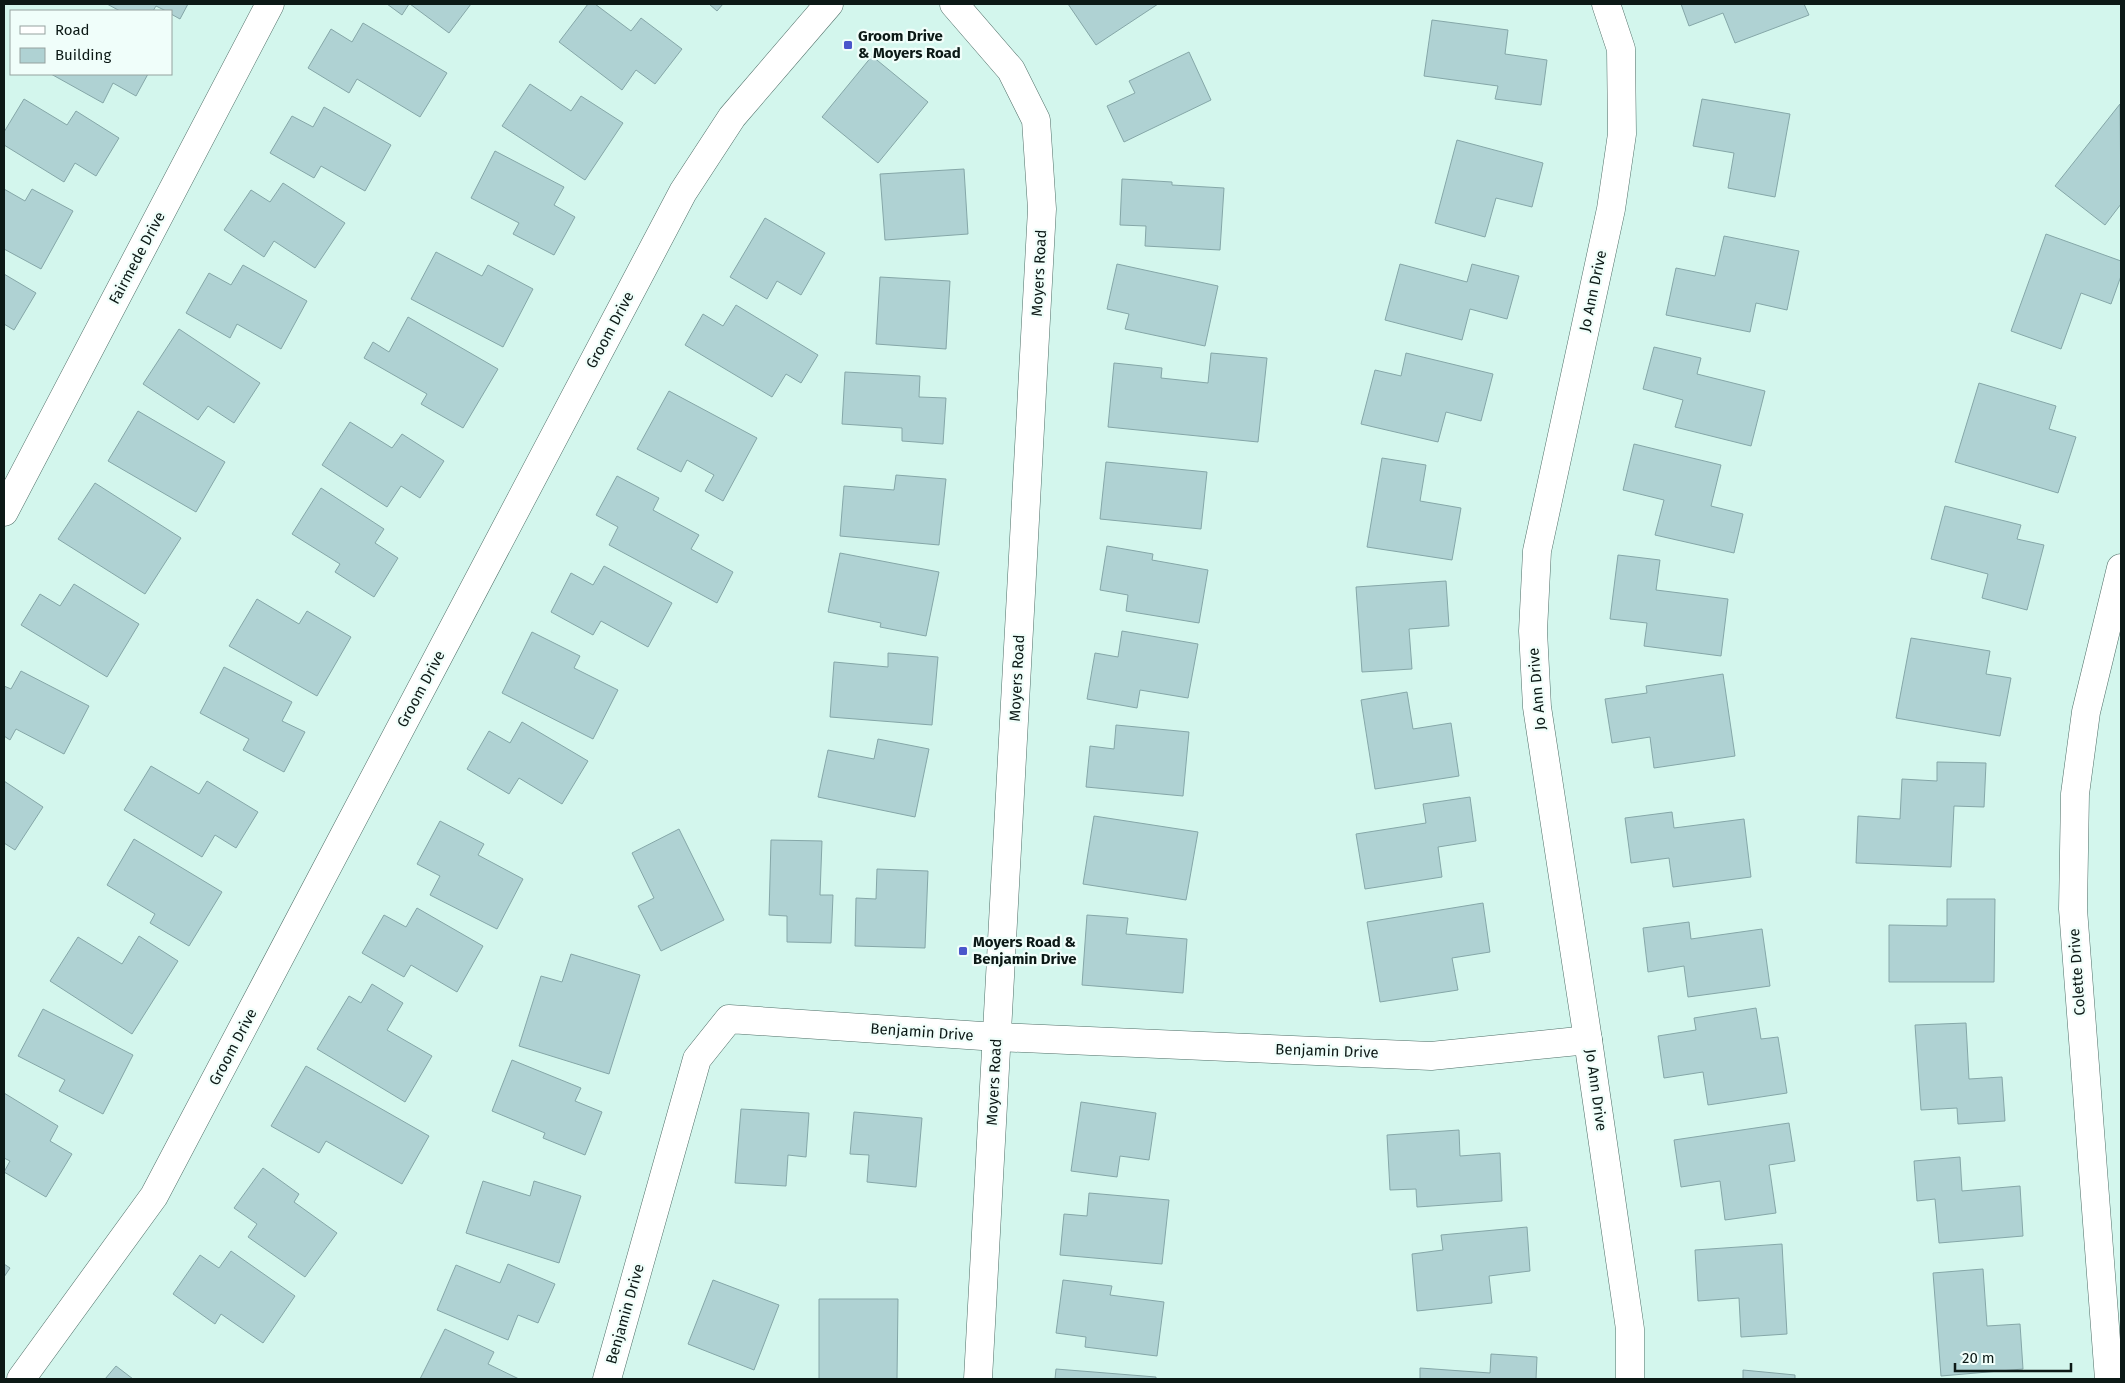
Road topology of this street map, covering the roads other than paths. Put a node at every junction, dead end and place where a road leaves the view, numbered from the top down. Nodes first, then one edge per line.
1 (270, 4) edge
2 (829, 4) edge
3 (954, 4) edge
4 (1606, 4) edge
5 (4, 512) edge
6 (2121, 568) edge
7 (997, 1037) junction
8 (1588, 1040) junction
9 (21, 1379) edge
10 (607, 1379) edge
11 (978, 1379) edge
12 (1630, 1379) edge
13 (2109, 1379) edge

1 - 5 street, Fairmede Drive
2 - 9 street, Groom Drive
3 - 7 street, Moyers Road
4 - 8 street, Jo Ann Drive
6 - 13 street, Colette Drive
7 - 8 street, Benjamin Drive
7 - 10 street, Benjamin Drive
7 - 11 street, Moyers Road
8 - 12 street, Jo Ann Drive

